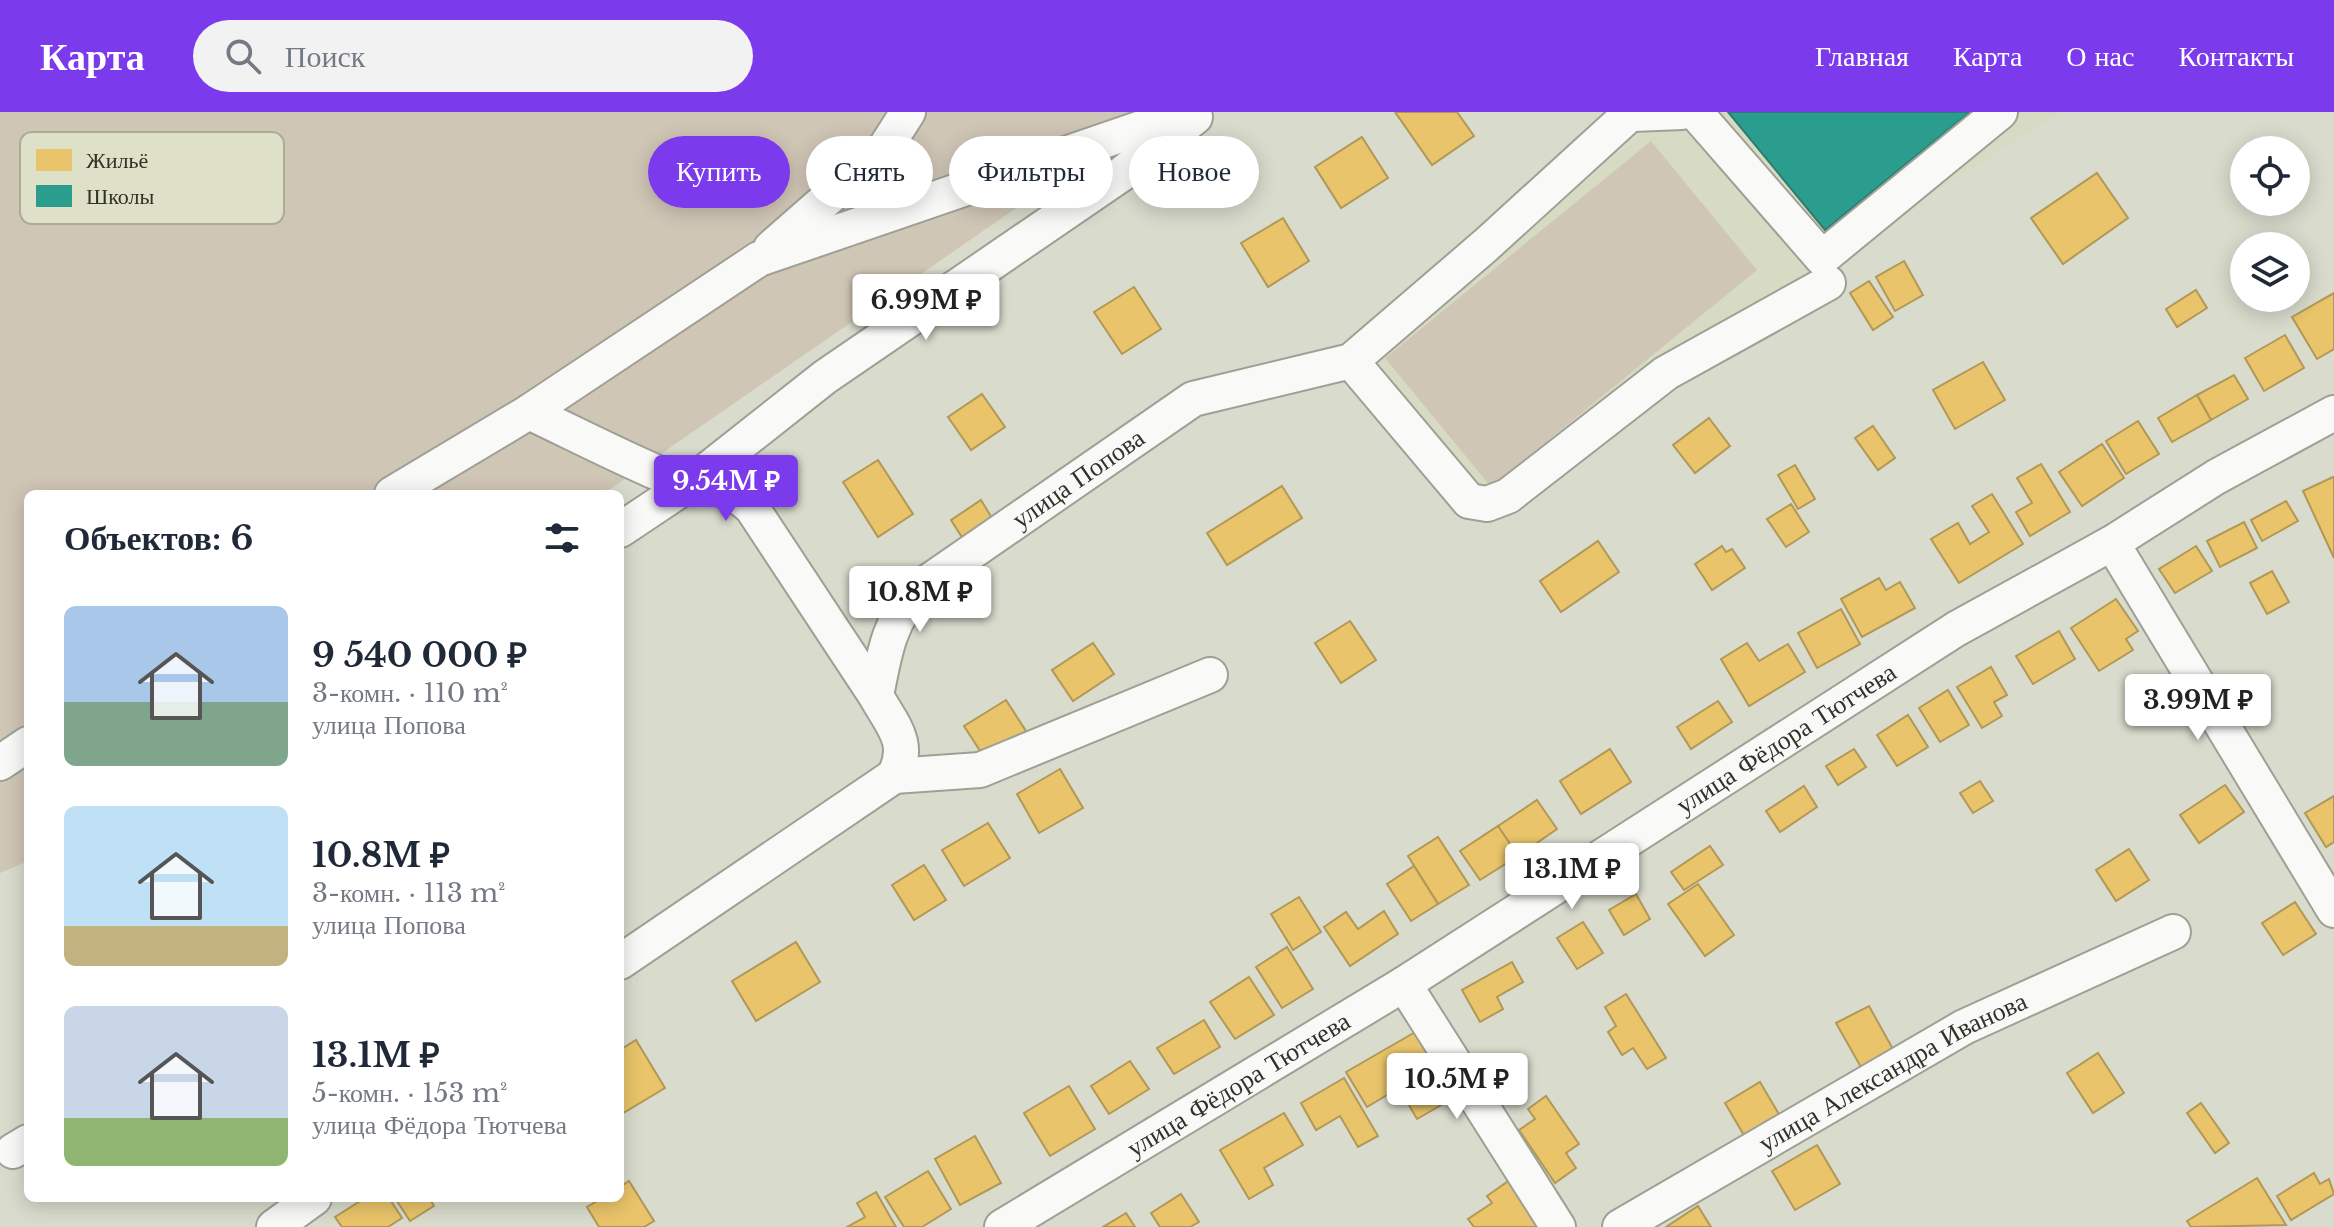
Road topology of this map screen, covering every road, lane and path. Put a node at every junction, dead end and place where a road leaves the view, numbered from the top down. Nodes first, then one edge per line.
1 (908, 112) edge
2 (1188, 112) edge
3 (1202, 112) edge
4 (1682, 112) edge
5 (1695, 112) edge
6 (2000, 112) edge
7 (1633, 113) edge
8 (759, 259) junction
9 (1828, 283) dead end
10 (1351, 361) junction
11 (529, 412) junction
12 (2334, 413) edge
13 (692, 482) junction
14 (399, 490) edge
15 (624, 527) edge
16 (2112, 543) junction
17 (1210, 675) dead end
18 (876, 696) junction
19 (24, 747) edge
20 (0, 763) edge
21 (894, 776) junction
22 (2334, 910) edge
23 (2173, 932) dead end
24 (624, 959) edge
25 (1404, 984) junction
26 (1002, 1227) edge
27 (1558, 1227) edge
28 (1620, 1227) edge

1 - 8 street
2 - 8 street
3 - 13 street
4 - 7 street
5 - 6 street
7 - 10 street
8 - 11 street
9 - 10 street
10 - 18 street, улица Попова
11 - 13 street
11 - 14 street
12 - 16 street, улица Фёдора Тютчева
13 - 15 street
13 - 18 street
16 - 22 street
16 - 25 street, улица Фёдора Тютчева
17 - 21 street
18 - 21 street
19 - 20 street
21 - 24 street
23 - 28 street, улица Александра Иванова
25 - 26 street, улица Фёдора Тютчева
25 - 27 street

